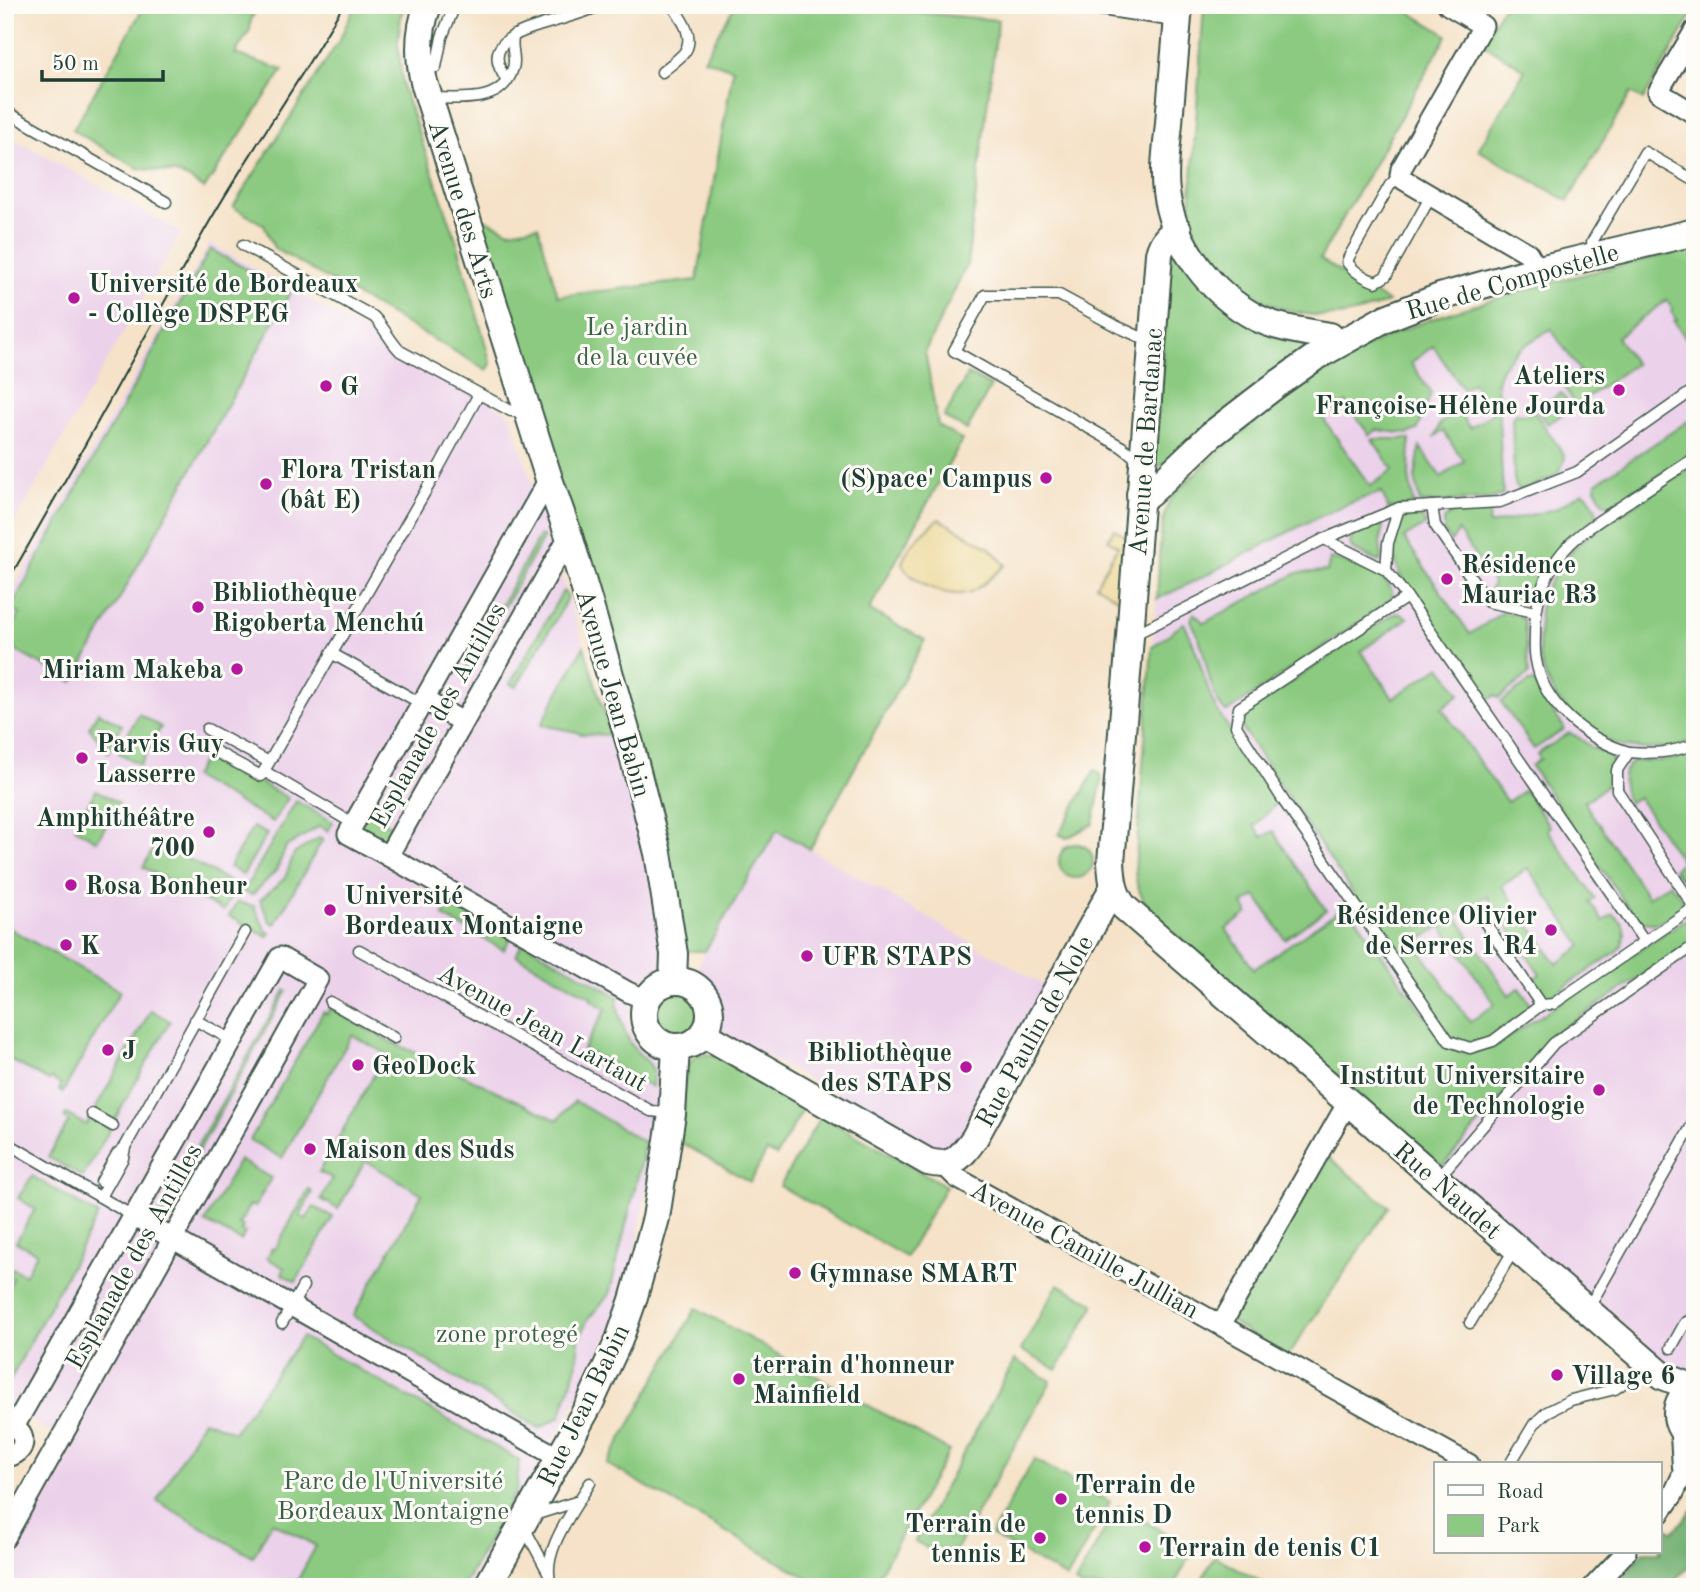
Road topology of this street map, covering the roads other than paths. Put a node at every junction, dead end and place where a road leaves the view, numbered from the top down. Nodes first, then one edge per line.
1 (428, 5) edge
2 (455, 5) edge
3 (602, 5) edge
4 (672, 5) edge
5 (1448, 5) edge
6 (1110, 6) edge
7 (1179, 11) edge
8 (1695, 30) edge
9 (514, 35) junction
10 (436, 67) dead end
11 (662, 72) dead end
12 (507, 80) junction
13 (430, 98) junction
14 (5, 111) edge
15 (1695, 114) edge
16 (1400, 175) junction
17 (1695, 181) edge
18 (1432, 197) junction
19 (166, 202) dead end
20 (1178, 230) junction
21 (1695, 232) edge
22 (243, 245) dead end
23 (1595, 255) junction
24 (1535, 270) junction
25 (1152, 338) junction
26 (1335, 345) junction
27 (1695, 390) edge
28 (479, 394) junction
29 (528, 411) junction
30 (1695, 458) edge
31 (1143, 463) junction
32 (549, 479) junction
33 (1140, 494) junction
34 (1432, 506) junction
35 (1399, 508) junction
36 (569, 536) junction
37 (1324, 539) junction
38 (1386, 570) junction
39 (1407, 597) junction
40 (1535, 612) junction
41 (1130, 637) junction
42 (331, 653) junction
43 (423, 702) junction
44 (463, 722) junction
45 (207, 729) dead end
46 (1695, 744) edge
47 (207, 747) dead end
48 (1629, 752) junction
49 (266, 767) junction
50 (354, 824) junction
51 (388, 856) junction
52 (1113, 888) junction
53 (1694, 907) edge
54 (1478, 912) dead end
55 (245, 932) dead end
56 (1644, 941) junction
57 (1695, 945) edge
58 (359, 950) dead end
59 (673, 981) junction
60 (646, 1000) junction
61 (330, 1002) dead end
62 (1541, 1005) junction
63 (195, 1020) junction
64 (704, 1034) junction
65 (394, 1038) dead end
66 (232, 1040) junction
67 (676, 1048) junction
68 (1348, 1102) junction
69 (92, 1114) dead end
70 (672, 1114) junction
71 (1695, 1120) edge
72 (113, 1126) dead end
73 (5, 1142) edge
74 (125, 1147) junction
75 (944, 1165) junction
76 (1436, 1180) junction
77 (101, 1182) dead end
78 (101, 1197) junction
79 (133, 1216) junction
80 (173, 1239) junction
81 (1515, 1248) junction
82 (303, 1286) dead end
83 (1587, 1311) junction
84 (287, 1315) junction
85 (1695, 1320) edge
86 (1470, 1323) dead end
87 (1221, 1325) junction
88 (1671, 1348) dead end
89 (1656, 1371) junction
90 (1688, 1393) edge
91 (14, 1433) edge
92 (1690, 1450) edge
93 (5, 1457) edge
94 (559, 1458) junction
95 (49, 1460) junction
96 (1465, 1462) edge
97 (1511, 1462) edge
98 (590, 1483) dead end
99 (579, 1501) junction
100 (1662, 1510) edge
101 (524, 1520) junction
102 (5, 1538) edge
103 (1623, 1554) edge
104 (548, 1572) junction
105 (487, 1587) edge
106 (552, 1587) edge
107 (1593, 1587) edge

1 - 13 street, Avenue des Arts
2 - 10 lane
3 - 9 lane
4 - 11 lane
5 - 16 street
6 - 7 street
7 - 20 street
8 - 15 street
9 - 12 lane
9 - 12 lane
12 - 13 lane
13 - 29 street, Avenue des Arts
14 - 19 lane
16 - 18 street
16 - 18 lane
17 - 23 lane
18 - 24 street
20 - 25 street, Avenue de Bardanac
20 - 26 street
21 - 23 street, Rue de Compostelle
22 - 28 lane
23 - 24 street, Rue de Compostelle
24 - 26 street, Rue de Compostelle
25 - 31 street, Avenue de Bardanac
25 - 31 lane
26 - 33 street, Rue de Compostelle
27 - 34 lane
28 - 29 lane
28 - 42 lane
29 - 32 street, Avenue Jean Babin
30 - 40 lane
31 - 33 street, Avenue de Bardanac
32 - 36 street, Avenue Jean Babin
32 - 43 street, Esplanade des Antilles
33 - 41 street, Avenue de Bardanac
34 - 35 lane
34 - 40 lane
35 - 37 lane
35 - 38 lane
36 - 44 street, Esplanade des Antilles
36 - 59 street, Avenue Jean Babin
37 - 38 lane
37 - 41 lane
38 - 39 lane
39 - 56 lane
39 - 62 lane
40 - 48 lane
41 - 52 street, Avenue de Bardanac
42 - 43 lane
42 - 49 lane
43 - 44 street
43 - 50 street, Esplanade des Antilles
44 - 51 street, Esplanade des Antilles
45 - 49 lane
46 - 48 lane
47 - 49 lane
48 - 53 lane
49 - 50 lane
50 - 51 street, Esplanade des Antilles
51 - 60 street
52 - 68 street, Rue Naudet
52 - 75 street, Rue Paulin de Nole
53 - 56 lane
54 - 62 lane
55 - 63 lane
56 - 62 lane
57 - 76 lane
58 - 70 lane, Avenue Jean Lartaut
59 - 60 street
59 - 64 street
60 - 67 street
61 - 65 lane
63 - 66 lane
63 - 74 lane
64 - 67 street
64 - 75 street, Avenue Camille Jullian
66 - 79 street, Esplanade des Antilles
66 - 80 street, Esplanade des Antilles
67 - 70 street, Rue Jean Babin
68 - 76 street, Rue Naudet
68 - 87 street
69 - 72 lane
70 - 94 street, Rue Jean Babin
71 - 83 lane
73 - 78 lane
74 - 77 lane
74 - 78 lane
75 - 87 street, Avenue Camille Jullian
76 - 81 street, Rue Naudet
78 - 79 lane
79 - 80 street
79 - 91 street, Esplanade des Antilles
80 - 84 street
80 - 95 street, Esplanade des Antilles
81 - 83 street, Rue Naudet
81 - 86 lane
82 - 84 lane
83 - 89 street, Rue Naudet
84 - 94 street
85 - 88 lane
87 - 96 street, Avenue Camille Jullian
89 - 90 street, Rue Naudet
89 - 97 lane
90 - 92 street, Rue Naudet
91 - 93 street
91 - 95 street
92 - 100 street
94 - 101 street, Rue Jean Babin
95 - 102 street, Esplanade des Antilles
98 - 99 lane
99 - 101 lane
99 - 104 lane
101 - 104 lane
101 - 105 street, Rue Jean Babin
103 - 107 street
104 - 106 lane

